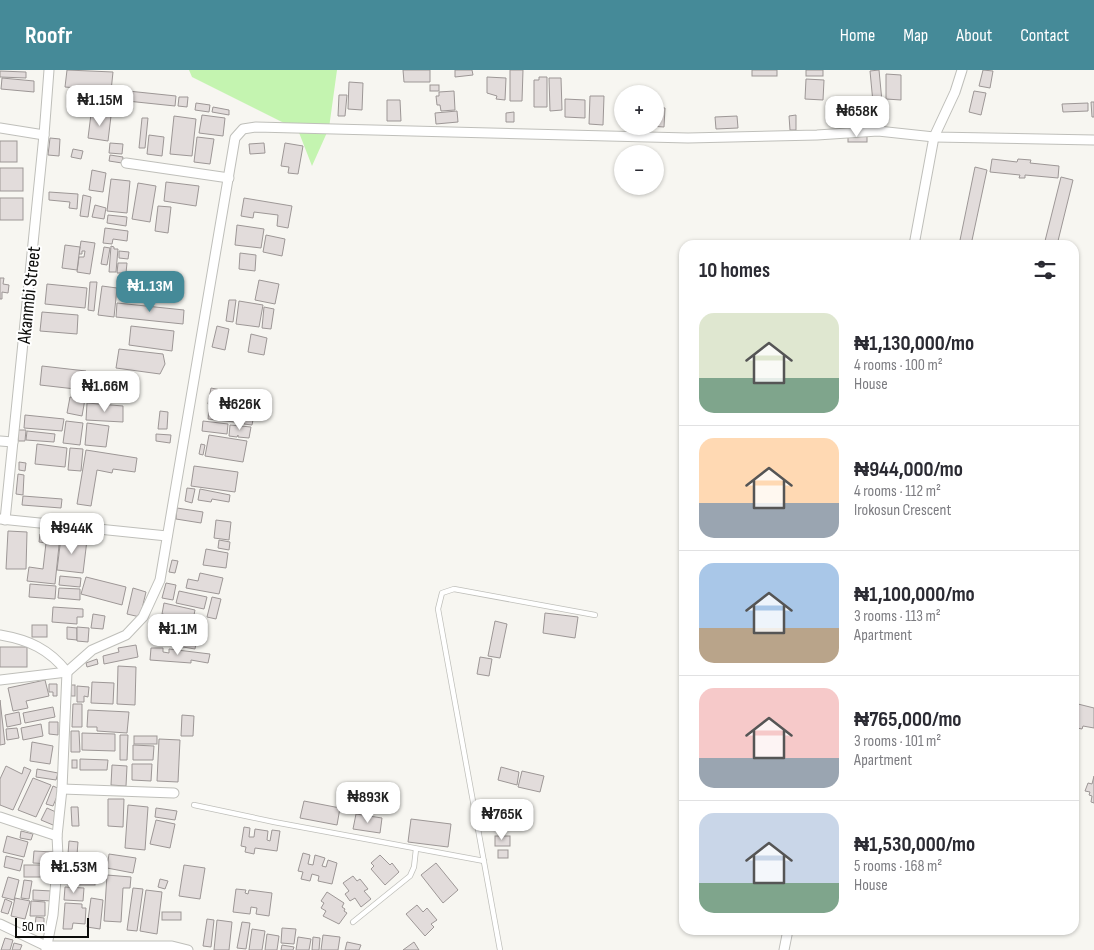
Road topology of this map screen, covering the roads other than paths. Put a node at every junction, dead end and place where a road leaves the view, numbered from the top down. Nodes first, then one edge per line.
1 (49, 70) edge
2 (962, 70) edge
3 (0, 128) edge
4 (44, 136) junction
5 (934, 137) junction
6 (1094, 140) edge
7 (126, 162) dead end
8 (228, 178) junction
9 (915, 240) edge
10 (0, 441) edge
11 (12, 442) junction
12 (3, 519) edge
13 (167, 536) junction
14 (595, 614) dead end
15 (0, 635) edge
16 (67, 672) junction
17 (0, 680) edge
18 (62, 789) junction
19 (174, 793) dead end
20 (194, 805) dead end
21 (0, 817) edge
22 (56, 836) junction
23 (416, 849) junction
24 (484, 861) junction
25 (353, 922) dead end
26 (0, 924) edge
27 (787, 935) edge
28 (46, 948) edge
29 (188, 950) edge
30 (500, 950) edge
31 (784, 950) edge

1 - 4 street, Akanmbi Street
2 - 5 street
3 - 4 street
4 - 11 street, Akanmbi Street
5 - 6 street
5 - 8 street
5 - 9 street
7 - 8 street
8 - 13 street
10 - 11 street
11 - 12 street, Akanmbi Street
12 - 13 street
13 - 16 street
14 - 24 lane
15 - 16 street
16 - 17 street
16 - 18 street
18 - 19 street
18 - 22 street
20 - 23 lane
21 - 22 street
22 - 28 street
23 - 24 lane
23 - 25 lane
24 - 30 lane
26 - 28 street
27 - 31 street
28 - 29 street

